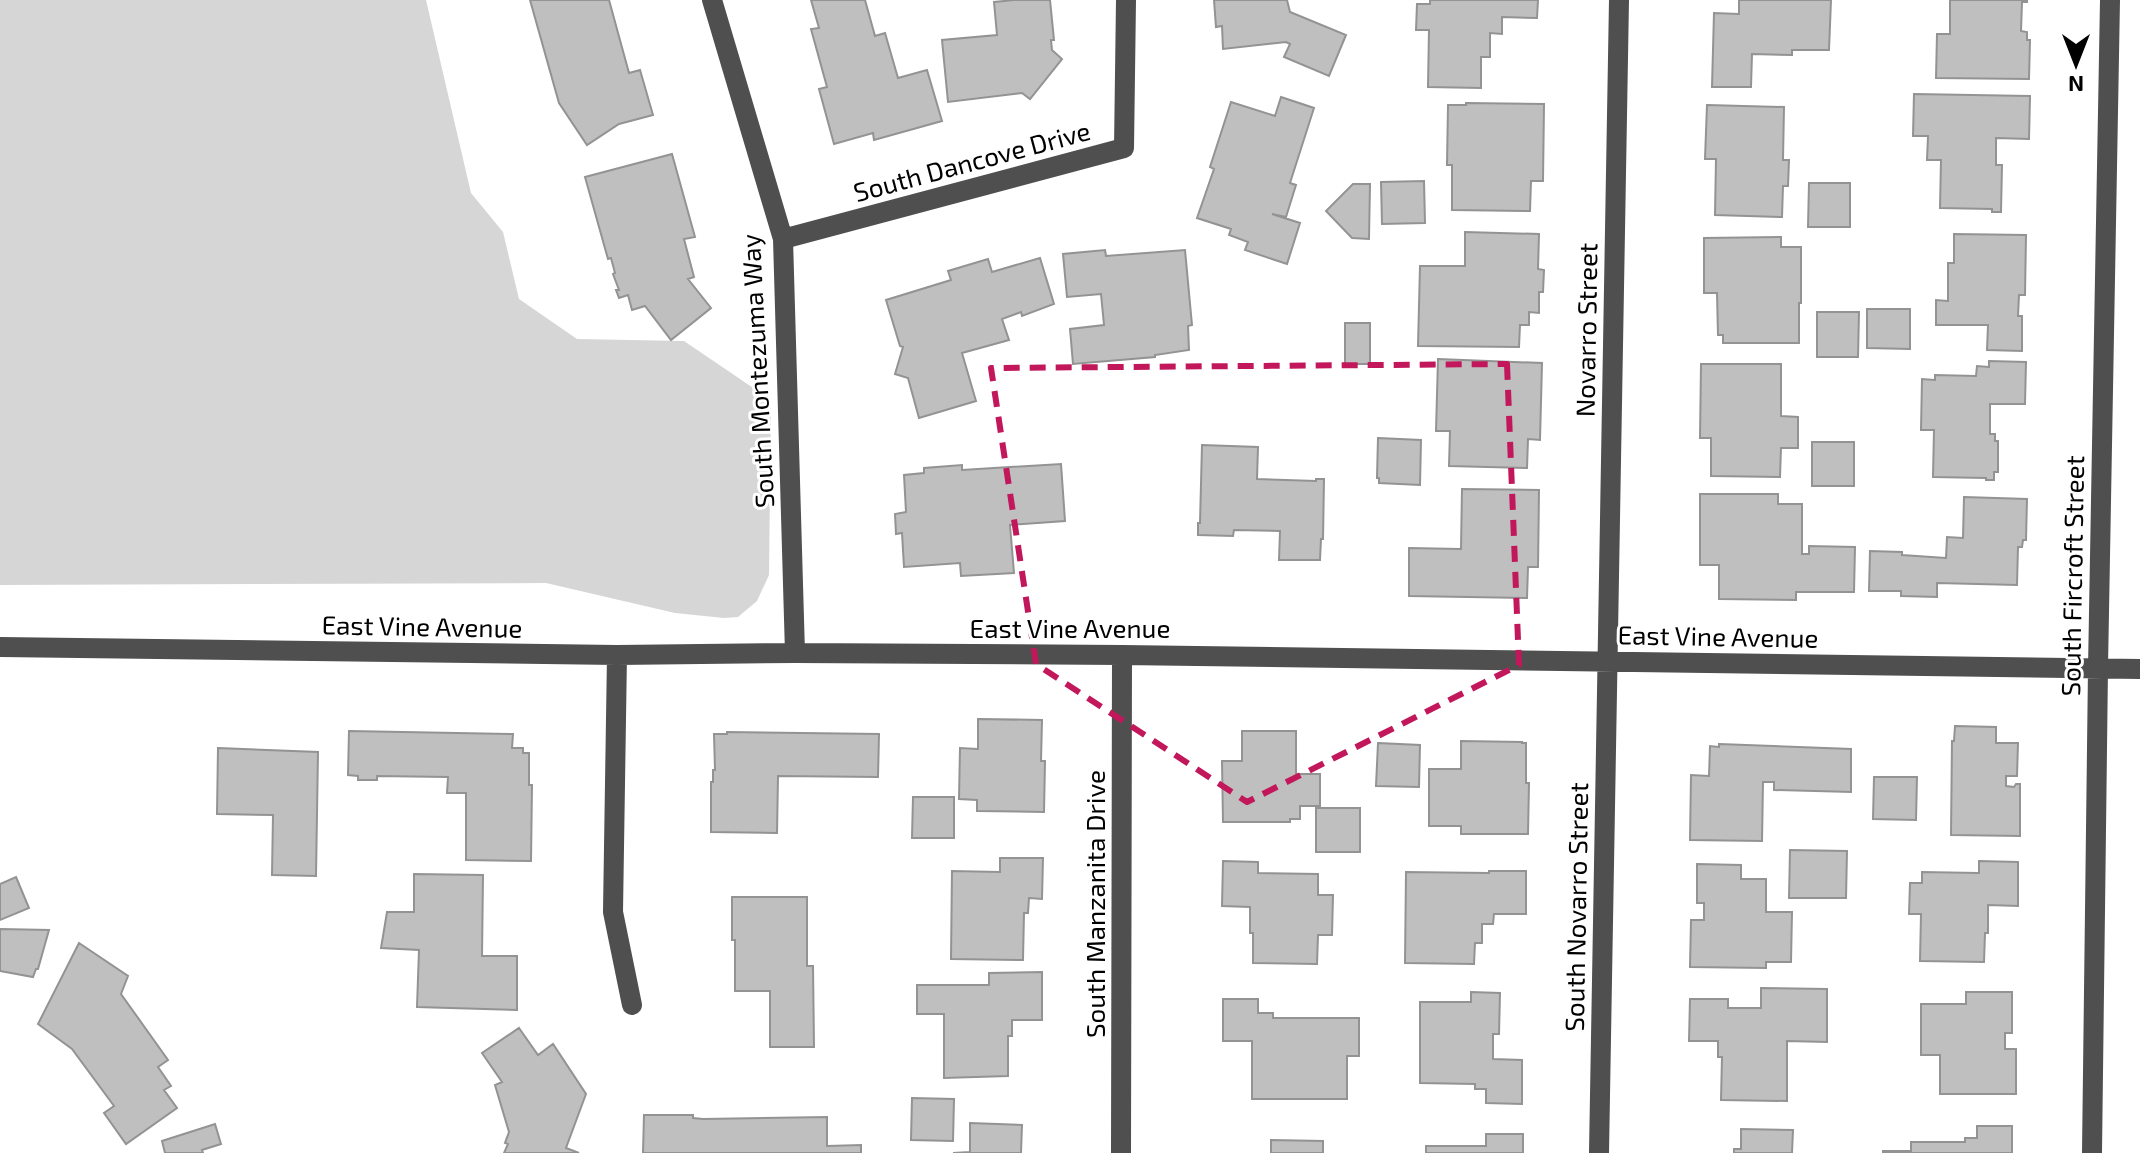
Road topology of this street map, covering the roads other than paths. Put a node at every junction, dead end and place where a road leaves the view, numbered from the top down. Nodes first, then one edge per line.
1 (712, 0) edge
2 (1126, 0) edge
3 (1619, 0) edge
4 (2110, 0) edge
5 (783, 239) junction
6 (0, 647) edge
7 (795, 653) junction
8 (617, 655) junction
9 (1122, 655) junction
10 (1607, 661) junction
11 (2098, 668) junction
12 (2140, 669) edge
13 (632, 1005) dead end
14 (1121, 1153) edge
15 (1599, 1153) edge
16 (2092, 1153) edge

1 - 5 street, South Montezuma Way
2 - 5 street, South Dancove Drive
3 - 10 street, Novarro Street
4 - 11 street, South Fircroft Street
5 - 7 street, South Montezuma Way
6 - 8 street, East Vine Avenue
7 - 8 street, East Vine Avenue
7 - 9 street, East Vine Avenue
8 - 13 street
9 - 10 street, East Vine Avenue
9 - 14 street, South Manzanita Drive
10 - 11 street, East Vine Avenue
10 - 15 street, South Novarro Street
11 - 12 street, East Vine Avenue
11 - 16 street, South Fircroft Street

